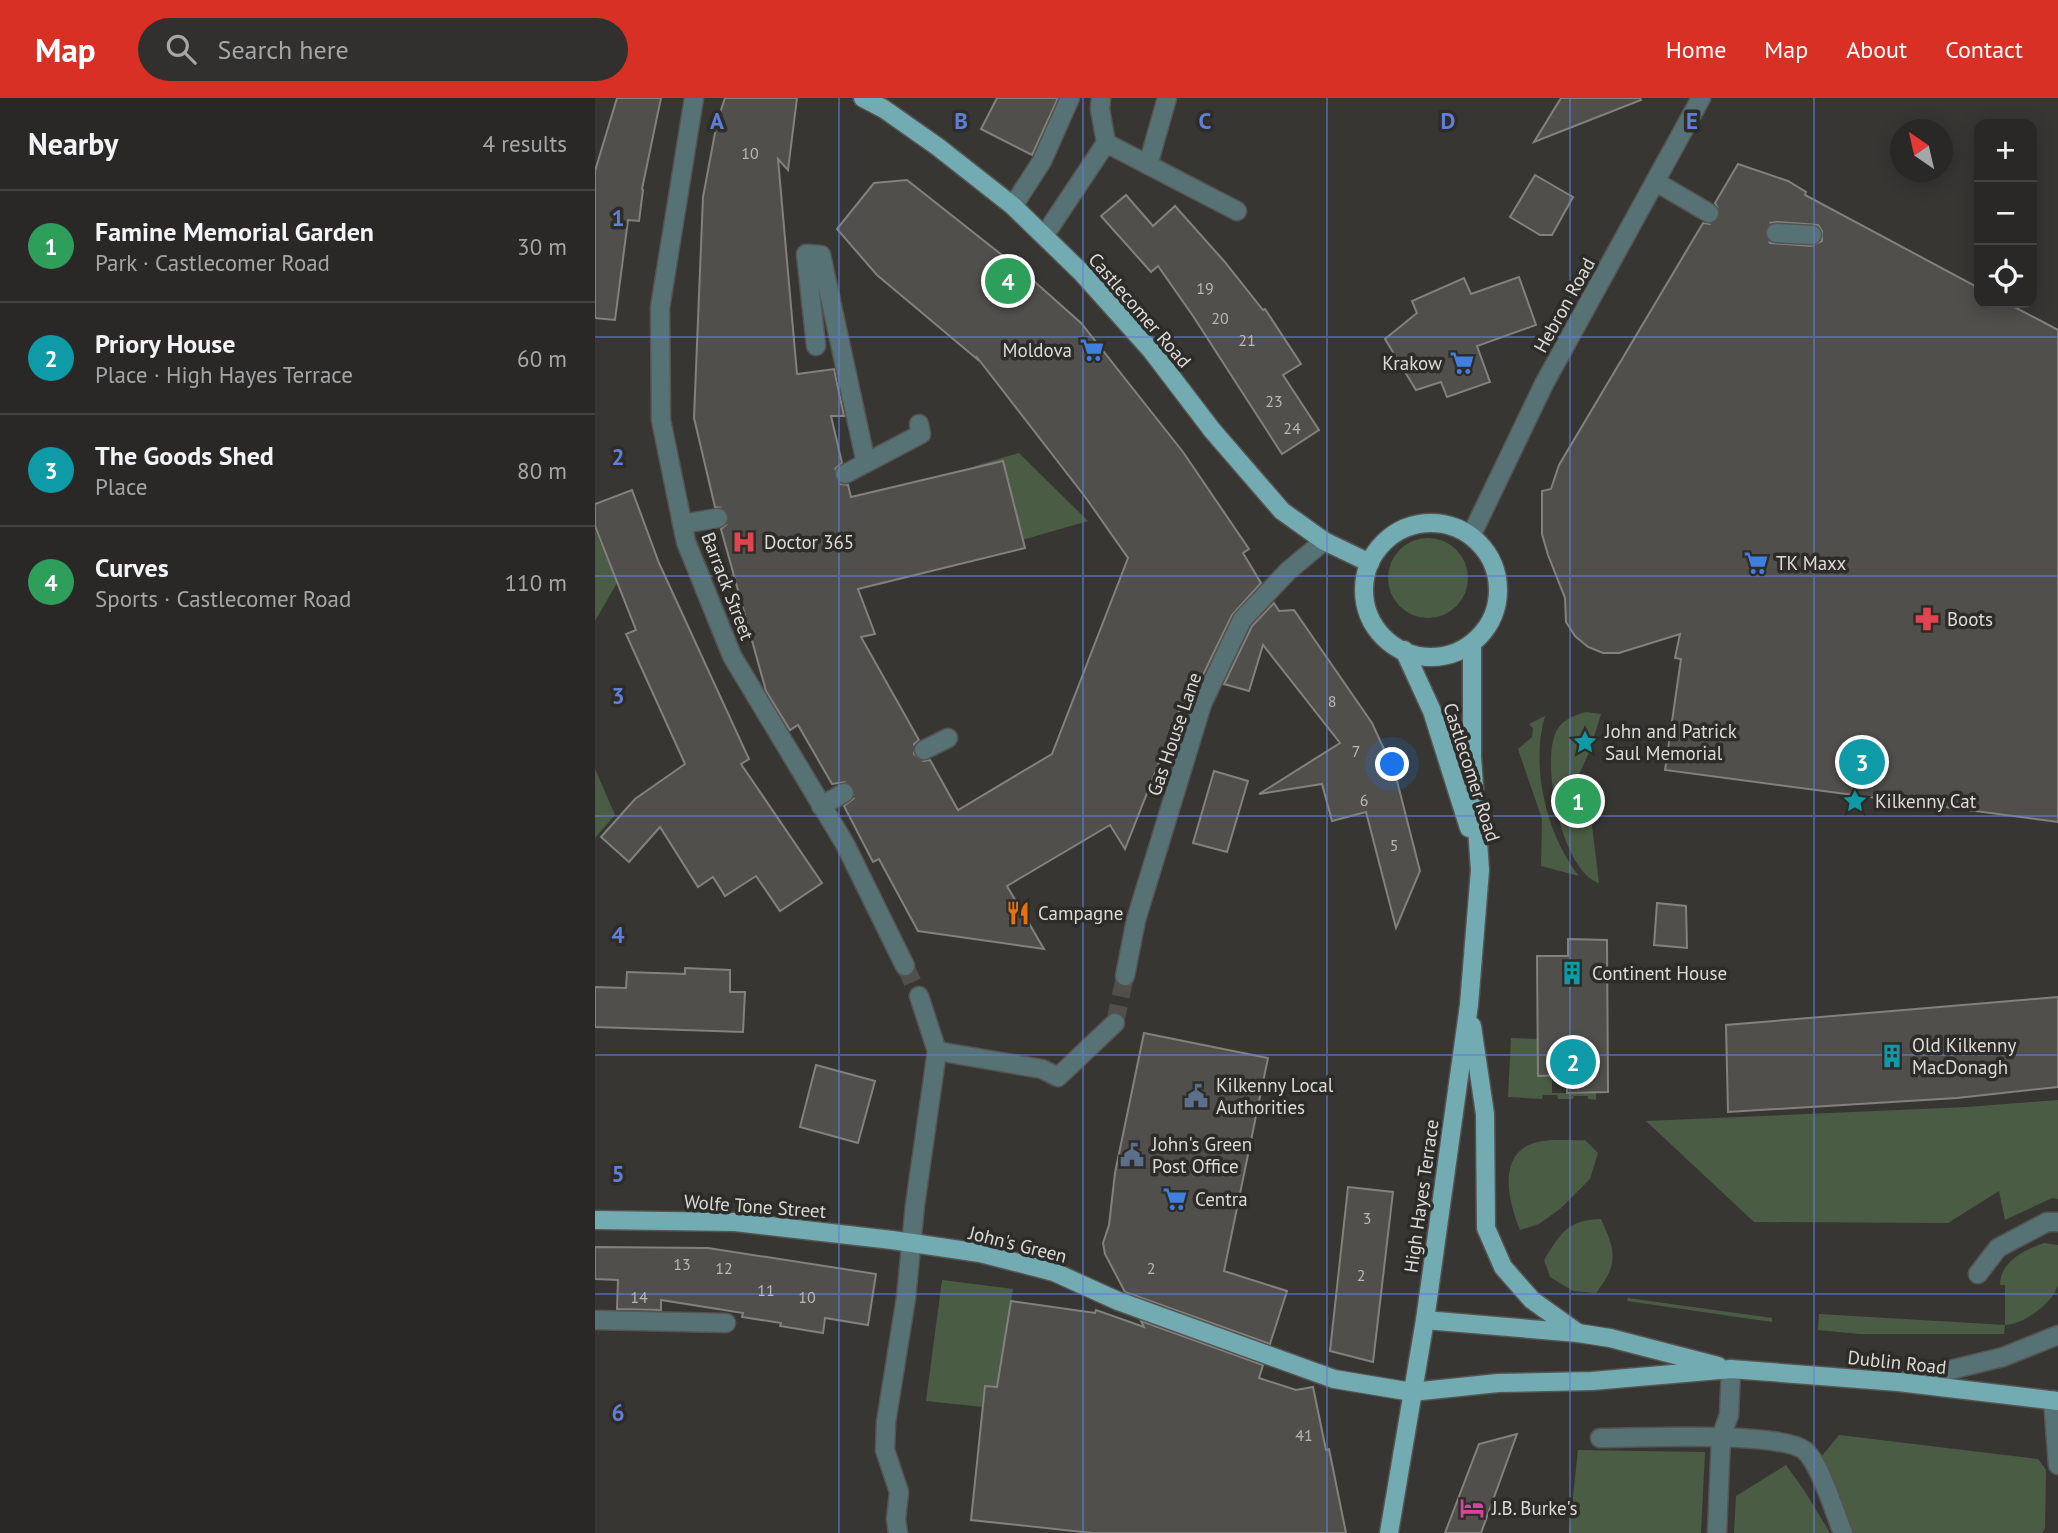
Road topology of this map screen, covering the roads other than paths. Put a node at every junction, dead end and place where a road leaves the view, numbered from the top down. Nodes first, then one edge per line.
1 (694, 98) edge
2 (863, 98) edge
3 (1070, 98) edge
4 (1101, 98) edge
5 (1167, 98) edge
6 (1701, 98) edge
7 (1107, 144) junction
8 (1148, 165) junction
9 (1656, 183) junction
10 (1013, 206) junction
11 (1237, 211) dead end
12 (1709, 213) tunnel mouth
13 (1776, 233) tunnel mouth
14 (1812, 234) dead end
15 (1044, 236) junction
16 (817, 346) dead end
17 (919, 424) dead end
18 (866, 463) junction
19 (845, 474) tunnel mouth
20 (717, 518) tunnel mouth
21 (682, 524) junction
22 (1471, 536) junction
23 (1324, 541) junction
24 (1370, 563) junction
25 (1472, 643) junction
26 (1404, 650) junction
27 (948, 738) dead end
28 (924, 750) tunnel mouth
29 (843, 793) tunnel mouth
30 (821, 806) junction
31 (1480, 870) junction
32 (905, 966) tunnel mouth
33 (1125, 976) tunnel mouth
34 (919, 996) tunnel mouth
35 (1469, 1005) junction
36 (1115, 1023) tunnel mouth
37 (937, 1051) junction
38 (595, 1220) edge
39 (2058, 1222) edge
40 (911, 1243) junction
41 (1978, 1274) dead end
42 (595, 1320) edge
43 (1425, 1320) junction
44 (726, 1323) dead end
45 (1578, 1333) junction
46 (2058, 1335) edge
47 (1731, 1369) junction
48 (1898, 1382) junction
49 (1412, 1392) junction
50 (2056, 1401) edge
51 (1721, 1437) junction
52 (1600, 1438) dead end
53 (2058, 1465) edge
54 (898, 1533) edge
55 (1389, 1533) edge
56 (1717, 1533) edge
57 (1843, 1533) edge

1 - 21 street, Barrack Street
2 - 10 main road, Castlecomer Road
3 - 10 street
4 - 7 street
5 - 8 street
6 - 9 street, Hebron Road
7 - 8 street
7 - 15 street
8 - 11 street
9 - 12 street
9 - 22 street, Hebron Road
10 - 15 main road, Castlecomer Road
13 - 14 street
15 - 23 main road, Castlecomer Road
16 - 18 street
17 - 18 street
18 - 19 street
20 - 21 street
21 - 30 street, Barrack Street
22 - 24 main road
22 - 25 main road
23 - 24 main road, Castlecomer Road
23 - 33 street, Gas House Lane
24 - 26 main road
25 - 26 main road
25 - 31 main road, Castlecomer Road
26 - 31 main road, Castlecomer Road
27 - 28 street
29 - 30 street
30 - 32 street, Barrack Street
31 - 35 main road, Castlecomer Road
34 - 37 street
35 - 43 main road, High Hayes Terrace
35 - 45 main road
36 - 37 street
37 - 40 street
38 - 40 main road, Wolfe Tone Street
39 - 41 street
40 - 49 main road, John's Green
40 - 54 street
42 - 44 street
43 - 45 main road, Dublin Road
43 - 49 main road, High Hayes Terrace
45 - 47 main road, Dublin Road
46 - 48 street
47 - 48 main road, Dublin Road
47 - 49 main road, Dublin Road
47 - 51 street
48 - 50 main road, Dublin Road
49 - 55 main road, High Hayes Terrace
50 - 53 street
51 - 52 street
51 - 56 street
51 - 57 street

